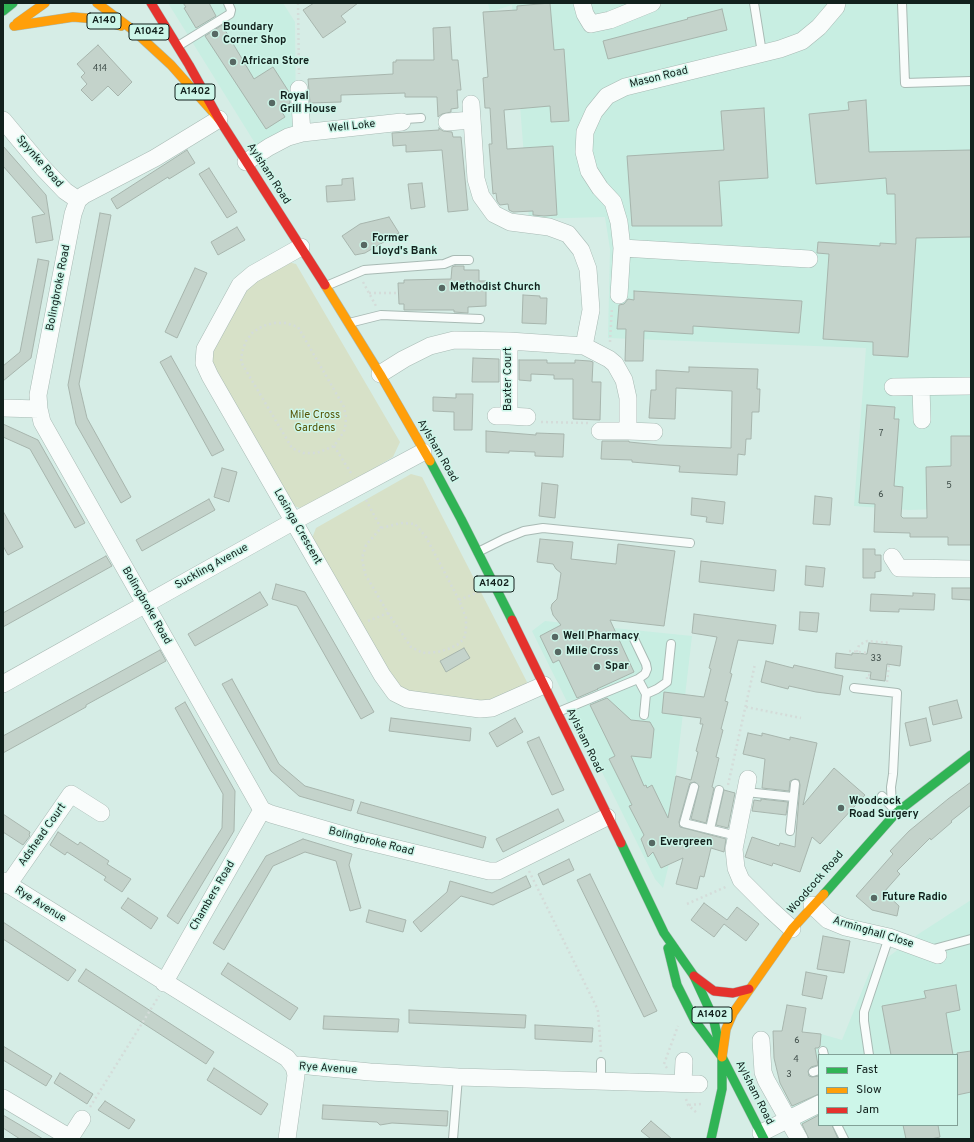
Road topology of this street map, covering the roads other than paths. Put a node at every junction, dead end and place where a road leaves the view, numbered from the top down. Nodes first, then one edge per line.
1 (13, 3) edge
2 (45, 3) edge
3 (97, 3) edge
4 (151, 3) edge
5 (228, 3) edge
6 (582, 3) edge
7 (652, 3) edge
8 (754, 3) edge
9 (837, 3) edge
10 (902, 3) edge
11 (3, 12) edge
12 (14, 26) junction
13 (3, 30) edge
14 (133, 30) junction
15 (150, 33) dead end
16 (177, 46) junction
17 (762, 53) junction
18 (171, 65) junction
19 (971, 81) edge
20 (299, 89) road end
21 (471, 104) dead end
22 (421, 118) dead end
23 (219, 119) junction
24 (3, 120) edge
25 (472, 120) junction
26 (402, 122) joint
27 (447, 122) dead end
28 (302, 132) junction
29 (246, 162) junction
30 (78, 200) junction
31 (301, 247) junction
32 (622, 248) junction
33 (469, 260) dead end
34 (809, 260) dead end
35 (326, 286) junction
36 (619, 295) road end
37 (480, 319) dead end
38 (348, 323) junction
39 (509, 341) junction
40 (584, 346) junction
41 (380, 374) junction
42 (971, 386) edge
43 (893, 387) dead end
44 (921, 388) junction
45 (3, 408) edge
46 (39, 409) junction
47 (527, 417) road end
48 (922, 420) dead end
49 (600, 431) road end
50 (628, 431) junction
51 (654, 432) dead end
52 (423, 452) junction
53 (294, 521) junction
54 (690, 543) dead end
55 (478, 552) junction
56 (894, 568) dead end
57 (971, 569) edge
58 (146, 604) junction
59 (634, 639) dead end
60 (671, 644) dead end
61 (638, 679) junction
62 (3, 684) edge
63 (544, 685) junction
64 (854, 688) dead end
65 (646, 694) junction
66 (557, 713) junction
67 (644, 715) dead end
68 (971, 755) edge
69 (795, 784) dead end
70 (747, 786) joint
71 (694, 787) dead end
72 (719, 790) dead end
73 (882, 796) dead end
74 (793, 797) junction
75 (262, 810) junction
76 (894, 810) junction
77 (101, 813) dead end
78 (608, 817) junction
79 (710, 829) junction
80 (790, 831) dead end
81 (737, 836) junction
82 (6, 883) edge
83 (812, 905) junction
84 (792, 929) junction
85 (664, 933) junction
86 (889, 937) junction
87 (971, 938) edge
88 (933, 953) joint
89 (694, 976) junction
90 (164, 982) junction
91 (749, 989) junction
92 (761, 1040) dead end
93 (869, 1054) edge
94 (722, 1057) junction
95 (684, 1061) dead end
96 (601, 1062) road end
97 (294, 1067) junction
98 (458, 1076) junction
99 (601, 1081) junction
100 (3, 1098) edge
101 (818, 1105) edge
102 (82, 1119) road end
103 (788, 1120) junction
104 (838, 1126) edge
105 (762, 1136) edge
106 (71, 1138) edge
107 (287, 1139) edge
108 (453, 1139) edge
109 (711, 1139) edge
110 (799, 1139) edge
111 (844, 1139) edge

1 - 11 main road
2 - 12 main road, A140
3 - 14 main road, A140
4 - 16 main road, Aylsham Road / A1402
5 - 16 lane
6 - 7 street
8 - 17 lane
9 - 17 street, Mason Road
10 - 19 lane
12 - 13 main road, A140
12 - 14 main road, A140
14 - 18 main road, A140
15 - 18 main road, A1042
16 - 23 main road, Aylsham Road / A1402
17 - 32 street, Mason Road
18 - 23 main road, A1402
20 - 28 street
21 - 25 street
22 - 26 lane
23 - 29 main road, Aylsham Road / A1402
23 - 30 street
24 - 30 street, Spynke Road
25 - 27 street
25 - 40 street
26 - 28 street, Well Loke
28 - 29 street, Well Loke
29 - 31 main road, Aylsham Road / A1402
30 - 46 street, Bolingbroke Road
31 - 35 main road, Aylsham Road / A1402
31 - 53 street, Losinga Crescent
32 - 34 street
32 - 36 street, Mason Road
33 - 35 lane
35 - 38 main road, Aylsham Road / A1402
37 - 38 lane
38 - 41 main road, Aylsham Road / A1402
39 - 40 street, Baxter Court
39 - 41 street, Baxter Court
39 - 47 street, Baxter Court
40 - 50 street, Baxter Court
41 - 52 main road, Aylsham Road / A1402
42 - 44 street
43 - 44 street
44 - 48 street
45 - 46 street
46 - 58 street, Bolingbroke Road
49 - 50 street
50 - 51 street
52 - 53 street, Suckling Avenue
52 - 55 main road, Aylsham Road / A1402
53 - 58 street, Suckling Avenue
53 - 63 street, Losinga Crescent
54 - 55 lane
55 - 63 main road, Aylsham Road / A1402
56 - 57 street
58 - 62 street, Suckling Avenue
58 - 75 street, Bolingbroke Road
59 - 61 lane
60 - 65 lane
61 - 65 lane
61 - 66 lane
63 - 66 main road, Aylsham Road / A1402
64 - 76 lane
65 - 67 lane
66 - 78 main road, Aylsham Road / A1402
68 - 76 main road, Woodcock Road
69 - 74 lane
70 - 74 lane
70 - 81 street
71 - 79 lane
72 - 79 lane
73 - 76 lane
74 - 80 lane
75 - 78 street, Bolingbroke Road
75 - 90 street, Chambers Road
76 - 83 main road, Woodcock Road
77 - 82 street, Adshead Court
78 - 85 main road, Aylsham Road / A1402
79 - 81 lane
81 - 84 street
82 - 90 street, Rye Avenue
83 - 84 main road, Woodcock Road
83 - 86 street, Arminghall Close
84 - 91 main road, Woodcock Road
85 - 89 main road, Aylsham Road / A1402
85 - 94 main road, Aylsham Road / A1402
86 - 88 street, Arminghall Close
86 - 93 lane
87 - 88 lane
89 - 91 main road, A1402
89 - 94 main road, Aylsham Road / A1402
90 - 97 street, Rye Avenue
91 - 94 main road, Woodcock Road
92 - 103 street
94 - 105 main road, Aylsham Road / A1402
94 - 109 main road
95 - 99 street, Rye Avenue
96 - 99 lane
97 - 98 street, Rye Avenue
97 - 107 street
98 - 99 street, Rye Avenue
98 - 108 lane
100 - 106 street
101 - 103 street
102 - 106 street
103 - 105 street
103 - 110 street
104 - 111 lane

